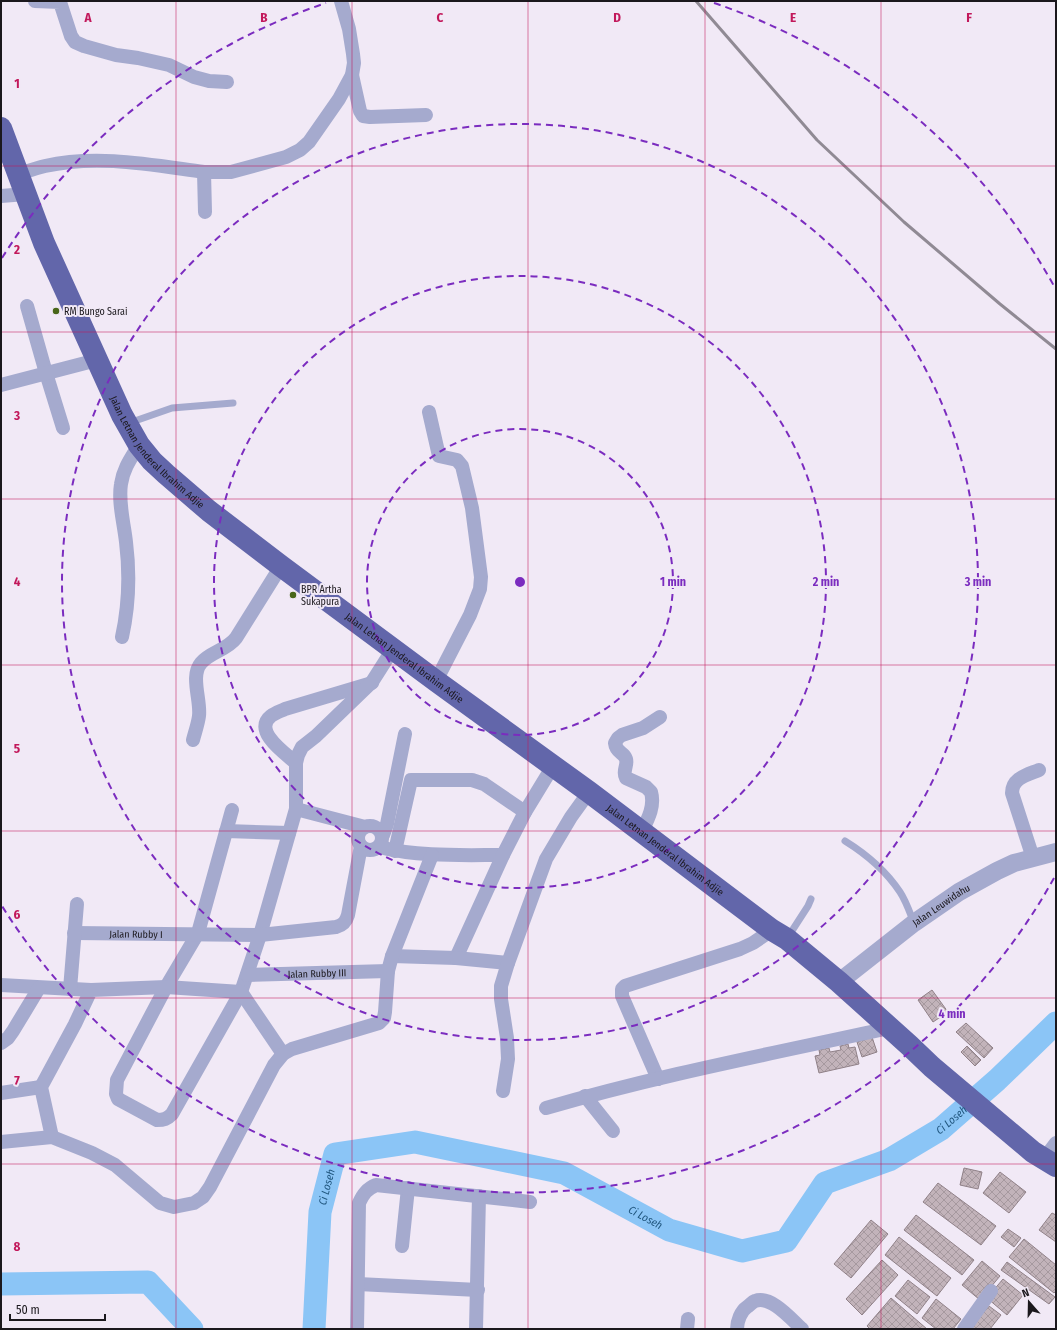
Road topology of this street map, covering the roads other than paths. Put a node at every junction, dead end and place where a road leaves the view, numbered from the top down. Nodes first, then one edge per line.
1 (34, 1) edge
2 (343, 7) edge
3 (352, 75) junction
4 (227, 82) dead end
5 (426, 115) dead end
6 (1, 128) edge
7 (204, 172) junction
8 (19, 174) junction
9 (26, 194) junction
10 (1, 196) edge
11 (205, 212) dead end
12 (27, 306) dead end
13 (97, 360) junction
14 (46, 373) junction
15 (1, 385) edge
16 (233, 403) dead end
17 (429, 412) dead end
18 (127, 424) junction
19 (63, 428) dead end
20 (139, 445) junction
21 (281, 566) junction
22 (122, 637) dead end
23 (393, 649) junction
24 (372, 682) junction
25 (436, 682) junction
26 (660, 717) dead end
27 (405, 734) dead end
28 (193, 740) dead end
29 (296, 763) junction
30 (553, 766) junction
31 (1039, 770) dead end
32 (411, 780) junction
33 (395, 781) junction
34 (589, 792) junction
35 (232, 810) dead end
36 (296, 810) junction
37 (526, 812) junction
38 (365, 827) junction
39 (226, 831) junction
40 (642, 831) junction
41 (289, 833) junction
42 (381, 841) junction
43 (845, 841) dead end
44 (361, 846) junction
45 (395, 851) junction
46 (1056, 852) edge
47 (432, 855) junction
48 (503, 855) junction
49 (1033, 858) junction
50 (811, 899) dead end
51 (77, 904) dead end
52 (914, 923) junction
53 (74, 933) junction
54 (198, 933) junction
55 (780, 934) junction
56 (260, 935) junction
57 (392, 956) junction
58 (456, 958) junction
59 (508, 963) junction
60 (388, 970) junction
61 (247, 976) junction
62 (839, 982) junction
63 (1, 985) edge
64 (166, 987) junction
65 (39, 988) junction
66 (70, 989) junction
67 (91, 990) junction
68 (241, 992) junction
69 (890, 1028) junction
70 (1, 1043) edge
71 (283, 1054) junction
72 (658, 1079) junction
73 (41, 1087) junction
74 (503, 1091) dead end
75 (1, 1093) edge
76 (585, 1096) junction
77 (546, 1108) dead end
78 (613, 1131) dead end
79 (52, 1137) junction
80 (1, 1142) edge
81 (1047, 1155) edge
82 (408, 1188) junction
83 (479, 1196) junction
84 (530, 1202) dead end
85 (402, 1246) dead end
86 (358, 1284) junction
87 (478, 1290) junction
88 (991, 1291) dead end
89 (357, 1329) edge
90 (476, 1329) edge
91 (737, 1329) edge
92 (802, 1329) edge
93 (964, 1329) edge

1 - 4 street
2 - 3 street
3 - 5 street
3 - 7 street
6 - 8 highway, Jalan Letnan Jenderal Ibrahim Adjie
7 - 8 street
7 - 11 street
8 - 9 highway, Jalan Letnan Jenderal Ibrahim Adjie
9 - 10 street
9 - 13 highway, Jalan Letnan Jenderal Ibrahim Adjie
12 - 14 street
13 - 14 street
13 - 18 highway, Jalan Letnan Jenderal Ibrahim Adjie
14 - 15 street
14 - 19 street
16 - 18 lane
17 - 25 street
18 - 20 highway, Jalan Letnan Jenderal Ibrahim Adjie
20 - 21 highway, Jalan Letnan Jenderal Ibrahim Adjie
20 - 22 street
21 - 23 highway, Jalan Letnan Jenderal Ibrahim Adjie
21 - 28 street
23 - 24 street
23 - 25 highway, Jalan Letnan Jenderal Ibrahim Adjie
24 - 29 street
24 - 29 street
25 - 30 highway, Jalan Letnan Jenderal Ibrahim Adjie
26 - 40 street
27 - 33 street
29 - 36 street
30 - 34 highway, Jalan Letnan Jenderal Ibrahim Adjie
30 - 37 street
31 - 49 street
32 - 33 street
32 - 37 street
32 - 45 street
33 - 42 street
34 - 40 highway, Jalan Letnan Jenderal Ibrahim Adjie
34 - 59 street
35 - 39 street
36 - 38 street
36 - 41 street
37 - 48 street
38 - 42 street
38 - 44 street
39 - 41 street
39 - 54 street
40 - 55 highway, Jalan Letnan Jenderal Ibrahim Adjie
41 - 56 street
42 - 44 street
42 - 45 street
43 - 52 lane
44 - 56 street, Jalan Rubby I
45 - 47 street
46 - 49 street, Jalan Leuwidahu
47 - 48 street
47 - 57 street
48 - 58 street
49 - 52 street, Jalan Leuwidahu
50 - 55 lane
51 - 53 street
52 - 62 street, Jalan Leuwidahu
53 - 54 street, Jalan Rubby I
53 - 66 street
54 - 56 street, Jalan Rubby I
54 - 64 street
55 - 62 highway, Jalan Letnan Jenderal Ibrahim Adjie
55 - 72 street
56 - 61 street
57 - 58 street
57 - 60 street
58 - 59 street
59 - 74 street
60 - 61 street, Jalan Rubby III
60 - 71 street
61 - 68 street
62 - 69 highway, Jalan Letnan Jenderal Ibrahim Adjie
63 - 65 street
64 - 67 street
64 - 68 street
64 - 68 street
65 - 66 street
65 - 70 street
66 - 67 street
67 - 73 street
68 - 71 street
69 - 72 street
69 - 81 highway, Jalan Letnan Jenderal Ibrahim Adjie
71 - 79 street
72 - 76 street
73 - 75 street
73 - 79 street
76 - 77 street
76 - 78 street
79 - 80 street
82 - 83 street
82 - 85 street
82 - 86 street
83 - 84 street
83 - 87 street
86 - 87 street
86 - 89 street
87 - 90 street
88 - 93 street
91 - 92 street

